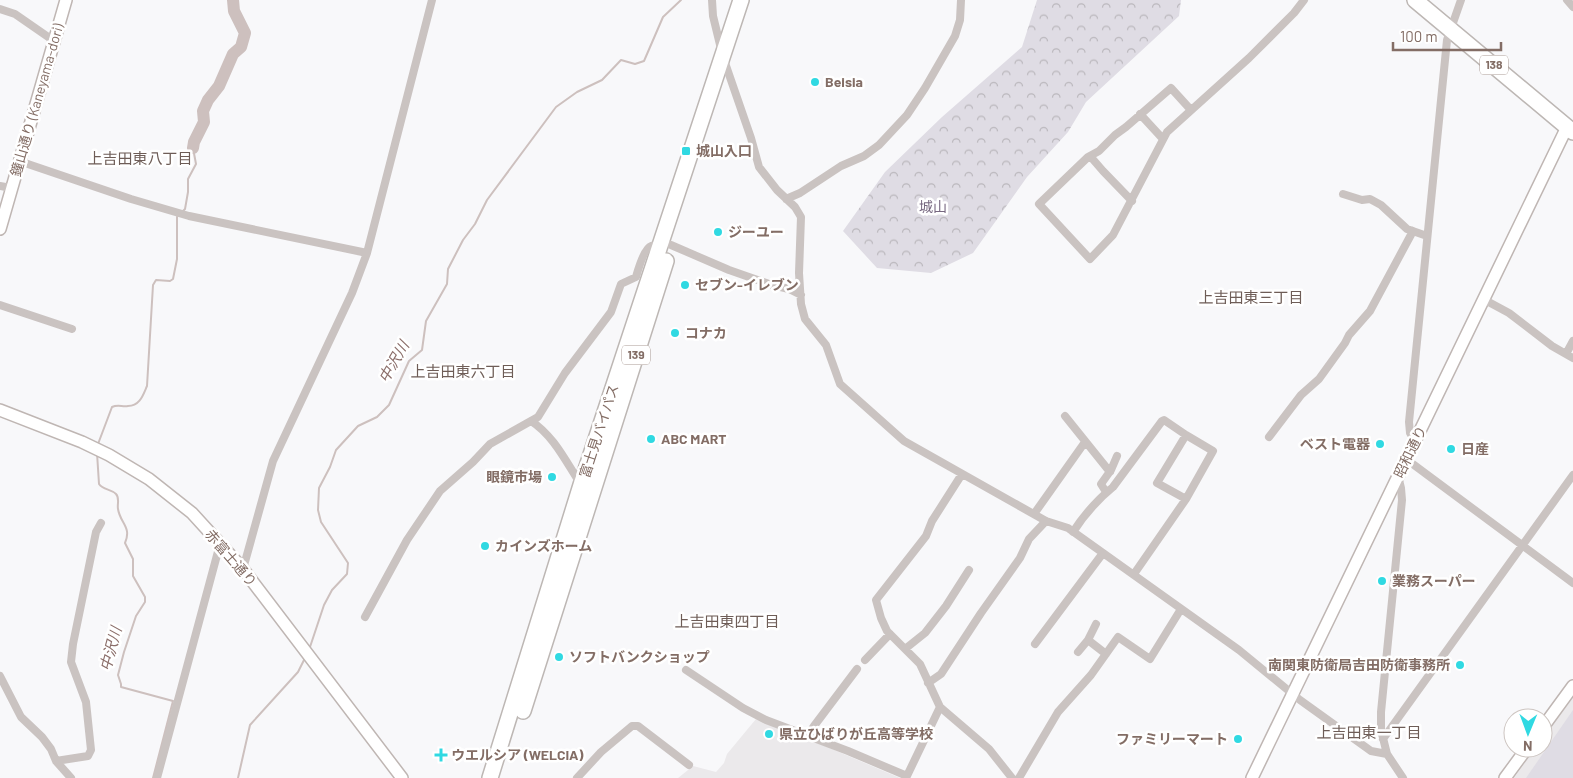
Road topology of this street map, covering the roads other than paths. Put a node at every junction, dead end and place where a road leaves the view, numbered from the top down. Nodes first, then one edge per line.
1 (66, 0) edge
2 (432, 0) edge
3 (712, 0) edge
4 (741, 0) edge
5 (749, 0) edge
6 (961, 0) edge
7 (1304, 0) edge
8 (1415, 0) edge
9 (1461, 0) edge
10 (1567, 0) edge
11 (1573, 8) edge
12 (0, 10) edge
13 (1450, 29) junction
14 (54, 41) junction
15 (725, 63) junction
16 (1191, 110) junction
17 (1140, 114) junction
18 (1570, 129) edge
19 (1163, 139) junction
20 (1090, 156) junction
21 (19, 161) junction
22 (5, 187) edge
23 (1343, 194) dead end
24 (786, 199) junction
25 (1132, 201) junction
26 (0, 229) edge
27 (1413, 231) junction
28 (1427, 236) junction
29 (665, 247) junction
30 (367, 253) junction
31 (800, 295) junction
32 (1483, 299) junction
33 (0, 304) edge
34 (72, 329) dead end
35 (1573, 341) edge
36 (1570, 356) edge
37 (0, 410) edge
38 (1065, 416) dead end
39 (532, 421) junction
40 (1186, 435) junction
41 (1269, 437) dead end
42 (1416, 441) junction
43 (1086, 442) junction
44 (1117, 456) dead end
45 (1406, 458) junction
46 (1110, 472) junction
47 (962, 474) junction
48 (1573, 475) edge
49 (1398, 476) junction
50 (581, 485) junction
51 (1106, 492) junction
52 (1186, 498) junction
53 (1034, 514) junction
54 (1046, 521) junction
55 (101, 523) dead end
56 (1073, 532) junction
57 (220, 544) junction
58 (1522, 545) junction
59 (1103, 553) junction
60 (243, 569) junction
61 (969, 570) dead end
62 (1134, 574) junction
63 (1573, 583) edge
64 (1181, 608) junction
65 (365, 617) dead end
66 (1096, 624) dead end
67 (890, 634) junction
68 (1088, 640) junction
69 (1035, 644) dead end
70 (905, 649) junction
71 (1078, 652) dead end
72 (1106, 654) junction
73 (865, 660) dead end
74 (857, 669) dead end
75 (686, 670) dead end
76 (0, 676) edge
77 (928, 682) junction
78 (1573, 686) edge
79 (1292, 693) junction
80 (940, 707) junction
81 (1553, 713) edge
82 (808, 735) junction
83 (1383, 739) junction
84 (1387, 754) junction
85 (1520, 758) edge
86 (56, 761) junction
87 (689, 765) dead end
88 (906, 777) edge
89 (71, 778) edge
90 (156, 778) edge
91 (400, 778) edge
92 (490, 778) edge
93 (500, 778) edge
94 (577, 778) edge
95 (1012, 778) edge
96 (1019, 778) edge
97 (1252, 778) edge
98 (1403, 778) edge
99 (1505, 778) edge

1 - 14 street, 鐘山通り (Kaneyama-dori)
2 - 30 street
3 - 15 street
4 - 15 highway, 富士見バイパス / 139
5 - 15 highway, 富士見バイパス / 139
6 - 24 street
7 - 16 street
8 - 13 highway, 138
9 - 13 street
10 - 11 street
12 - 14 street
13 - 18 highway, 138
13 - 28 street
14 - 21 street, 鐘山通り (Kaneyama-dori)
15 - 24 street
15 - 29 highway, 富士見バイパス / 139
16 - 17 street
16 - 19 street
17 - 19 street
17 - 20 street
18 - 32 street, 昭和通り
19 - 25 street
20 - 25 street
20 - 25 street
21 - 22 street, 鐘山通り (Kaneyama-dori)
21 - 30 street
22 - 26 street, 鐘山通り (Kaneyama-dori)
23 - 27 street
24 - 31 street
27 - 28 street
27 - 41 street
28 - 42 street
29 - 31 street
29 - 39 street
29 - 50 highway, 富士見バイパス / 139
29 - 93 highway, 富士見バイパス / 139
30 - 60 street
31 - 47 street
32 - 36 street
32 - 42 street, 昭和通り
33 - 34 street
35 - 36 street
37 - 57 street, 赤富士通り
38 - 43 street
39 - 50 street
39 - 65 street
40 - 51 street
40 - 52 street
40 - 52 street
42 - 45 street, 昭和通り
43 - 46 street
43 - 53 street
44 - 46 street
45 - 49 street, 昭和通り
45 - 58 street
46 - 51 street
47 - 53 street
47 - 67 street
48 - 58 street
49 - 79 street, 昭和通り
49 - 83 street
50 - 92 highway, 富士見バイパス / 139
51 - 56 street
52 - 62 street
53 - 54 street
54 - 56 street
54 - 77 street
55 - 86 street
56 - 59 street
57 - 60 street, 赤富士通り
57 - 90 street
58 - 63 street
58 - 83 street
59 - 62 street
59 - 69 street
60 - 91 street, 赤富士通り
61 - 70 street
62 - 64 street
64 - 72 street
64 - 79 street
66 - 68 street
67 - 70 street
67 - 73 street
68 - 71 street
68 - 72 street
70 - 77 street
72 - 96 street
74 - 82 street
75 - 82 street
76 - 86 street
77 - 80 street
78 - 81 street
79 - 84 street
79 - 97 street, 昭和通り
80 - 88 street
80 - 95 street
82 - 88 street
83 - 84 street
84 - 98 street
85 - 99 street
86 - 89 street
87 - 94 street

